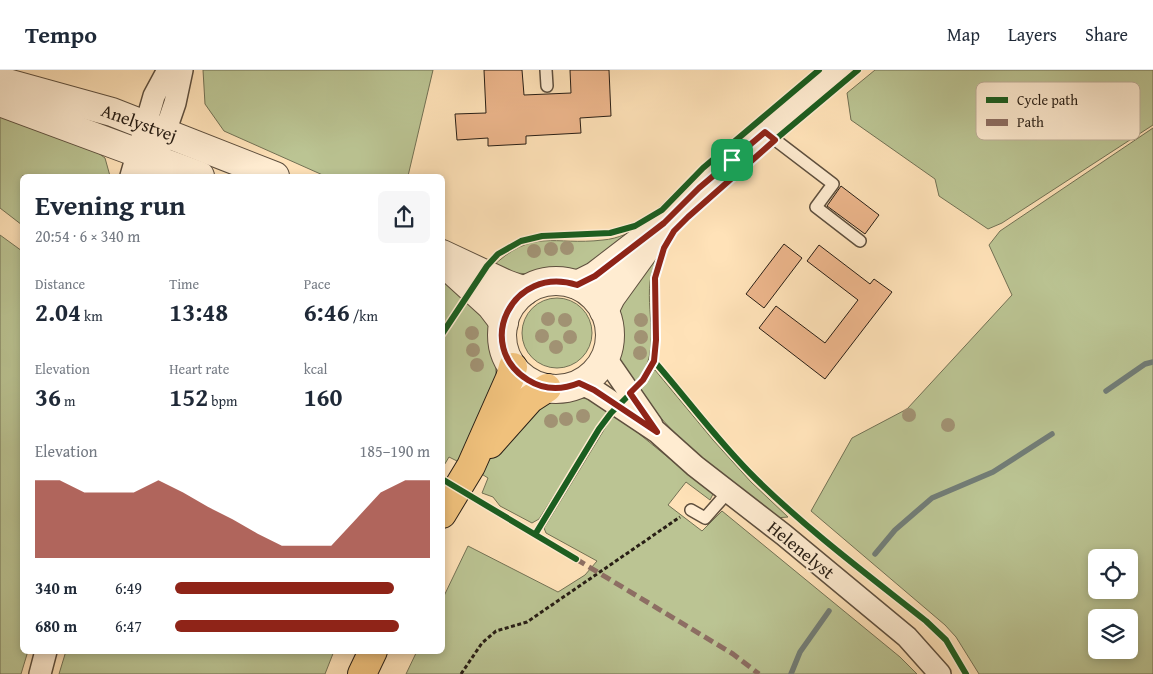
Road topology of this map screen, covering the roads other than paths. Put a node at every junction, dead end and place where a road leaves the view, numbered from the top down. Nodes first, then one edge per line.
1 (168, 70) edge
2 (182, 70) edge
3 (546, 70) edge
4 (838, 70) edge
5 (0, 81) edge
6 (547, 86) dead end
7 (0, 102) edge
8 (155, 128) junction
9 (765, 132) junction
10 (144, 166) edge
11 (189, 174) edge
12 (269, 174) edge
13 (664, 223) junction
14 (860, 241) dead end
15 (445, 255) edge
16 (445, 266) edge
17 (577, 285) junction
18 (525, 291) junction
19 (604, 311) junction
20 (504, 323) junction
21 (605, 356) junction
22 (513, 367) junction
23 (579, 383) junction
24 (547, 388) junction
25 (657, 432) junction
26 (471, 466) junction
27 (728, 492) junction
28 (445, 509) edge
29 (691, 510) road end
30 (45, 654) edge
31 (372, 654) edge
32 (40, 674) edge
33 (362, 674) edge
34 (940, 674) edge

1 - 8 street
2 - 8 street
3 - 6 lane
4 - 9 street
5 - 8 street, Anelystvej
7 - 10 street, Anelystvej
8 - 10 street
8 - 12 street, Anelystvej
9 - 13 street
9 - 14 lane
10 - 11 street, Anelystvej
13 - 17 street
13 - 19 street
15 - 18 street
16 - 20 street
17 - 18 street
17 - 19 street
18 - 20 street
19 - 21 street
20 - 22 street
21 - 23 street
21 - 25 street, Helenelyst
22 - 24 street
22 - 26 highway
23 - 24 street
23 - 25 street, Helenelyst
24 - 26 highway
25 - 27 street, Helenelyst
26 - 28 highway
27 - 29 lane
27 - 34 street, Helenelyst
30 - 32 street
31 - 33 highway

